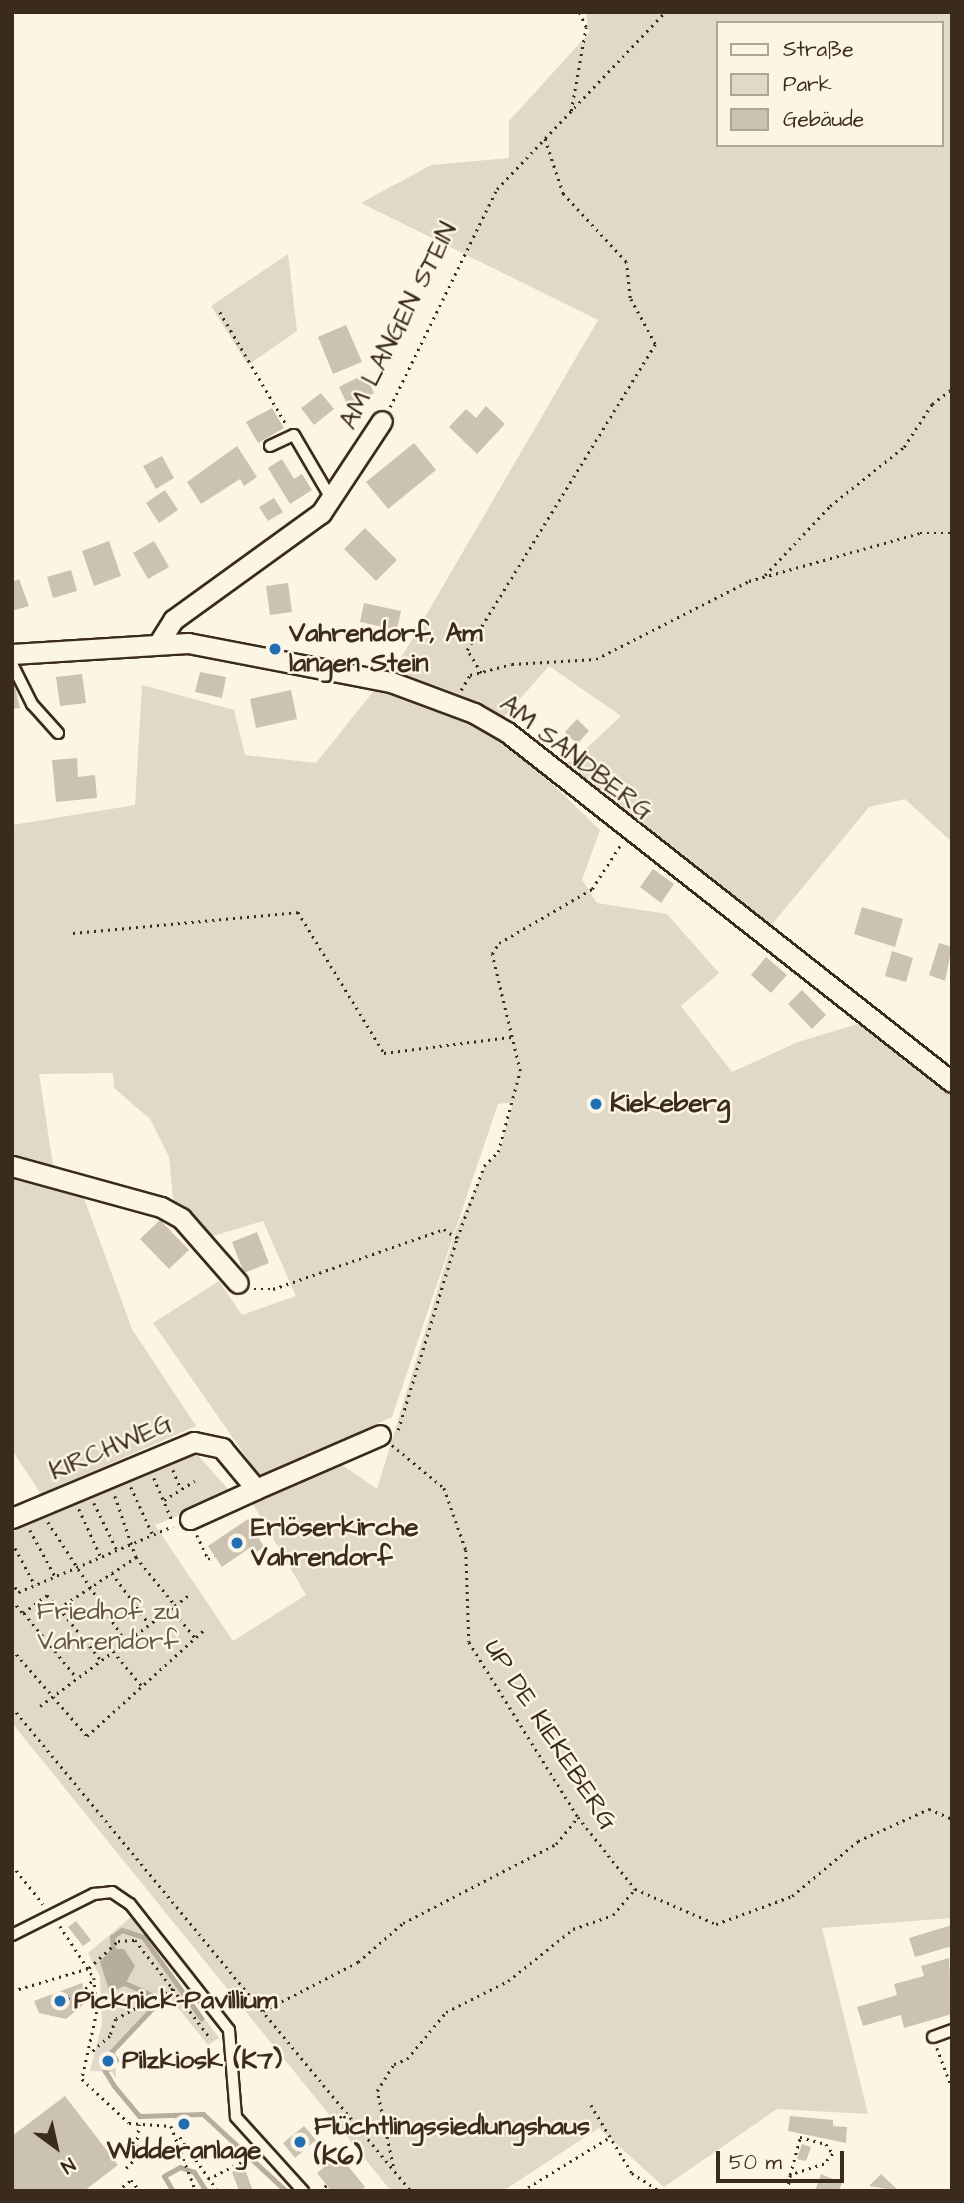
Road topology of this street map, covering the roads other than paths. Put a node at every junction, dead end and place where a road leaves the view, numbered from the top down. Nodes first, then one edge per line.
1 (382, 421) road end
2 (270, 446) dead end
3 (332, 500) junction
4 (160, 641) junction
5 (12, 654) edge
6 (12, 664) edge
7 (58, 733) dead end
8 (952, 1082) edge
9 (12, 1166) edge
10 (238, 1283) road end
11 (386, 1440) road end
12 (256, 1489) junction
13 (12, 1517) edge
14 (182, 1523) road end
15 (12, 1935) edge
16 (952, 2030) edge
17 (933, 2037) road end
18 (303, 2191) edge

1 - 3 street, AM LANGEN STEIN
2 - 3 lane
3 - 4 street, AM LANGEN STEIN
4 - 5 street, AM SANDBERG
4 - 8 street, AM SANDBERG
6 - 7 lane
9 - 10 street
11 - 12 street
12 - 13 street, KIRCHWEG
12 - 14 street
15 - 18 lane
16 - 17 lane

